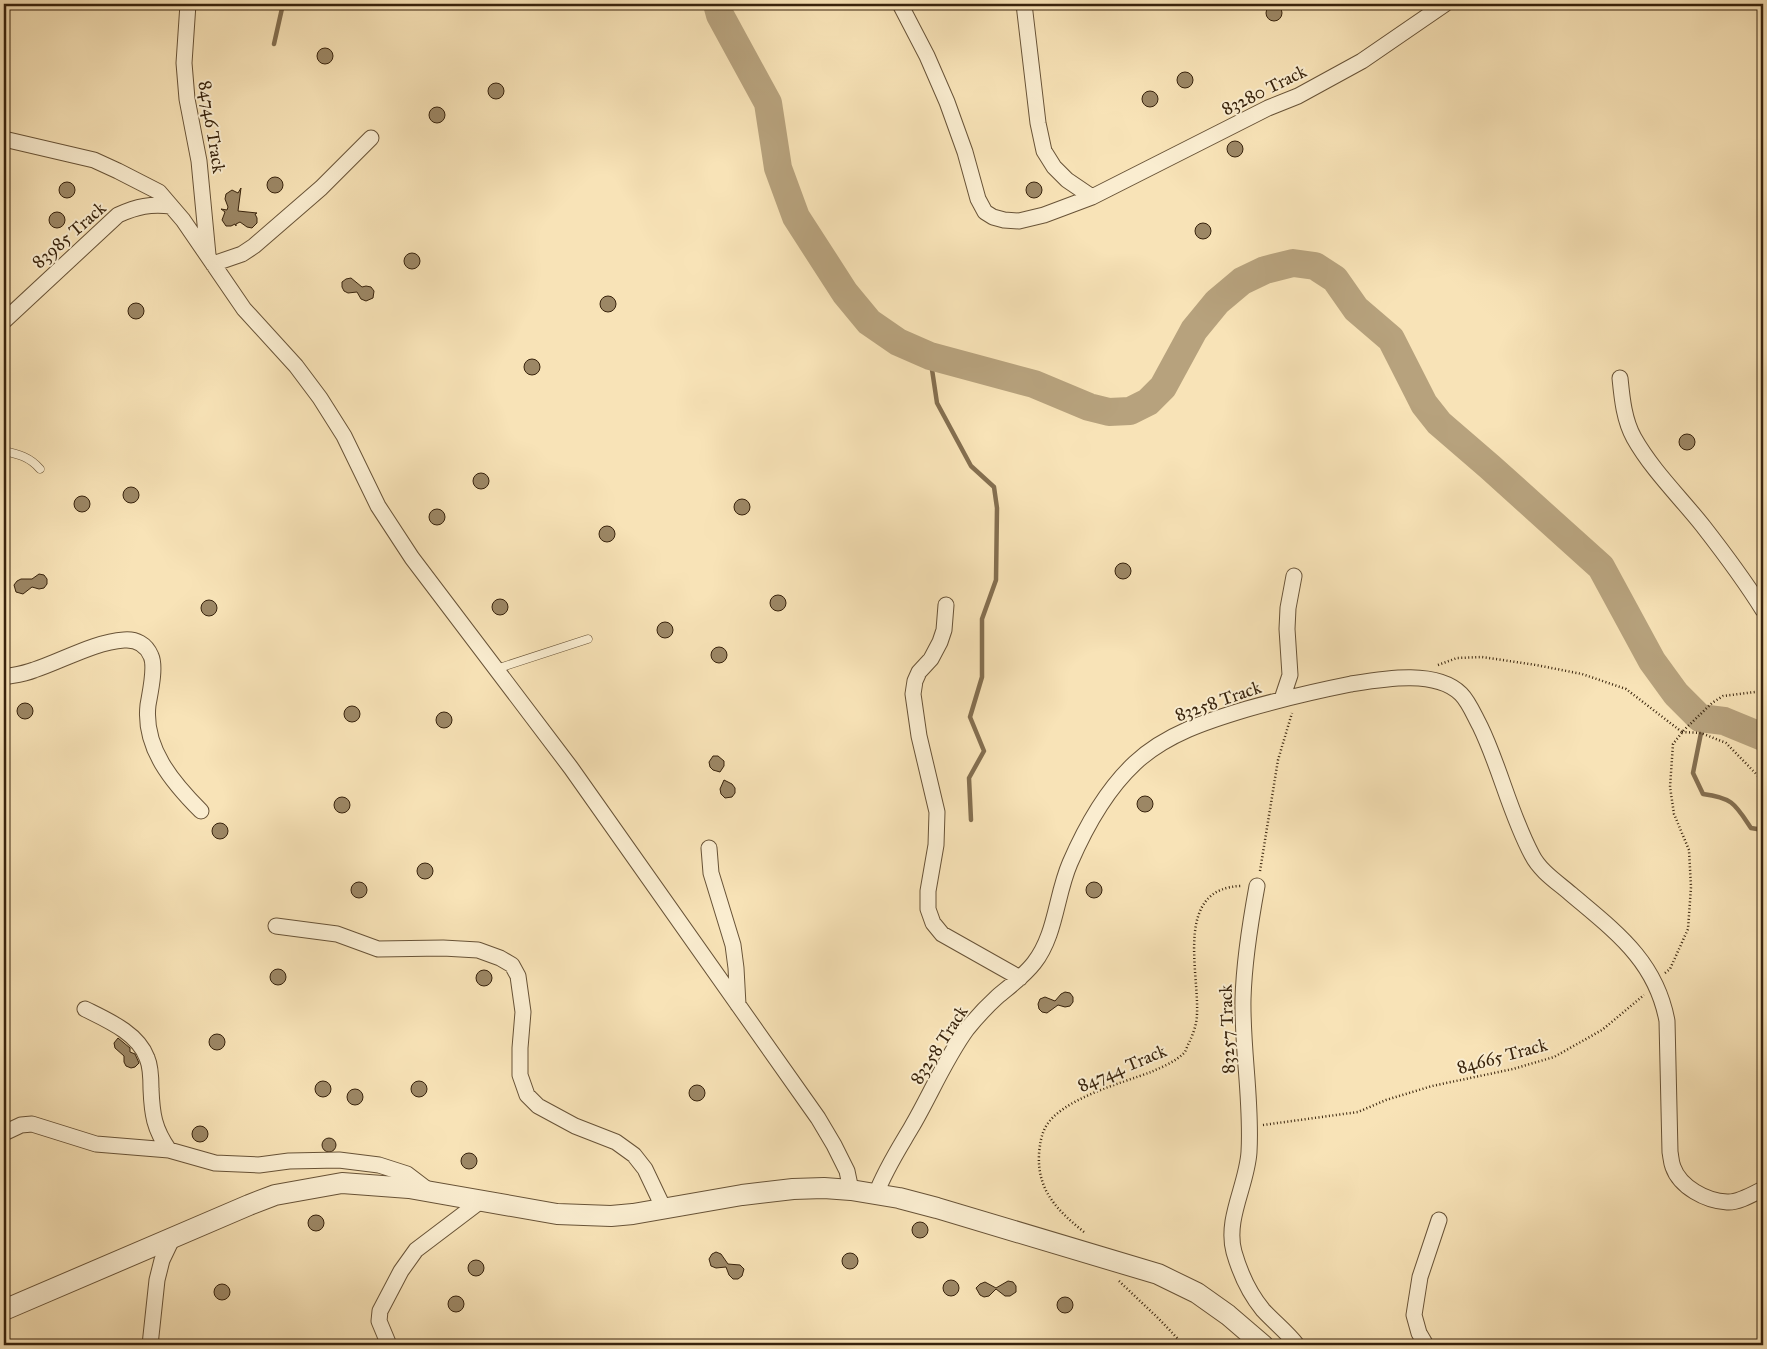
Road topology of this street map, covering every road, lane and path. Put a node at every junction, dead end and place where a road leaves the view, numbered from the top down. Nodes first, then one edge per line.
1 (188, 4) edge
2 (1024, 4) edge
3 (1445, 4) edge
4 (901, 6) dead end
5 (371, 138) dead end
6 (4, 139) edge
7 (1092, 197) junction
8 (171, 206) junction
9 (211, 260) junction
10 (4, 321) edge
11 (1620, 378) dead end
12 (4, 451) edge
13 (40, 469) dead end
14 (1294, 576) dead end
15 (946, 605) dead end
16 (1763, 610) edge
17 (588, 639) dead end
18 (1432, 668) dead end
19 (496, 669) junction
20 (4, 677) edge
21 (1763, 692) edge
22 (1297, 695) junction
23 (1282, 699) junction
24 (1682, 732) junction
25 (1763, 781) edge
26 (201, 811) dead end
27 (709, 848) dead end
28 (1257, 886) junction
29 (276, 926) dead end
30 (1020, 978) junction
31 (1656, 983) junction
32 (738, 1006) junction
33 (84, 1009) dead end
34 (1249, 1126) junction
35 (4, 1133) edge
36 (169, 1150) junction
37 (1763, 1189) edge
38 (851, 1190) junction
39 (429, 1191) junction
40 (876, 1194) junction
41 (482, 1200) junction
42 (664, 1209) junction
43 (1439, 1220) dead end
44 (173, 1237) junction
45 (1098, 1255) junction
46 (1118, 1281) dead end
47 (4, 1310) edge
48 (150, 1345) edge
49 (388, 1345) edge
50 (1181, 1345) edge
51 (1263, 1345) edge
52 (1297, 1345) edge
53 (1426, 1345) edge

1 - 9 street, 84746 Track
2 - 7 street
3 - 7 street, 83280 Track
4 - 7 street, 83280 Track
5 - 9 street
6 - 8 street
8 - 9 street
8 - 10 street, 83985 Track
9 - 19 street
11 - 16 street
12 - 13 lane
14 - 23 street
15 - 30 street
17 - 19 lane
18 - 24 path
19 - 32 street
20 - 26 street
21 - 24 path
22 - 23 street, 83258 Track
22 - 28 path
22 - 31 street, 83258 Track
23 - 30 street, 83258 Track
24 - 25 path
24 - 31 path, 84665 Track
27 - 32 street
28 - 34 street, 83257 Track
28 - 45 path, 84744 Track
29 - 42 street
30 - 40 street, 83258 Track
31 - 34 path, 84665 Track
31 - 37 street, 83258 Track
32 - 38 street
33 - 36 street
34 - 52 street, 83257 Track
35 - 36 street
36 - 39 street
38 - 40 street
38 - 42 street
39 - 41 street
39 - 44 street
40 - 45 street
41 - 42 street
41 - 49 street
43 - 53 street
44 - 47 street
44 - 48 street
45 - 51 street
46 - 50 path

